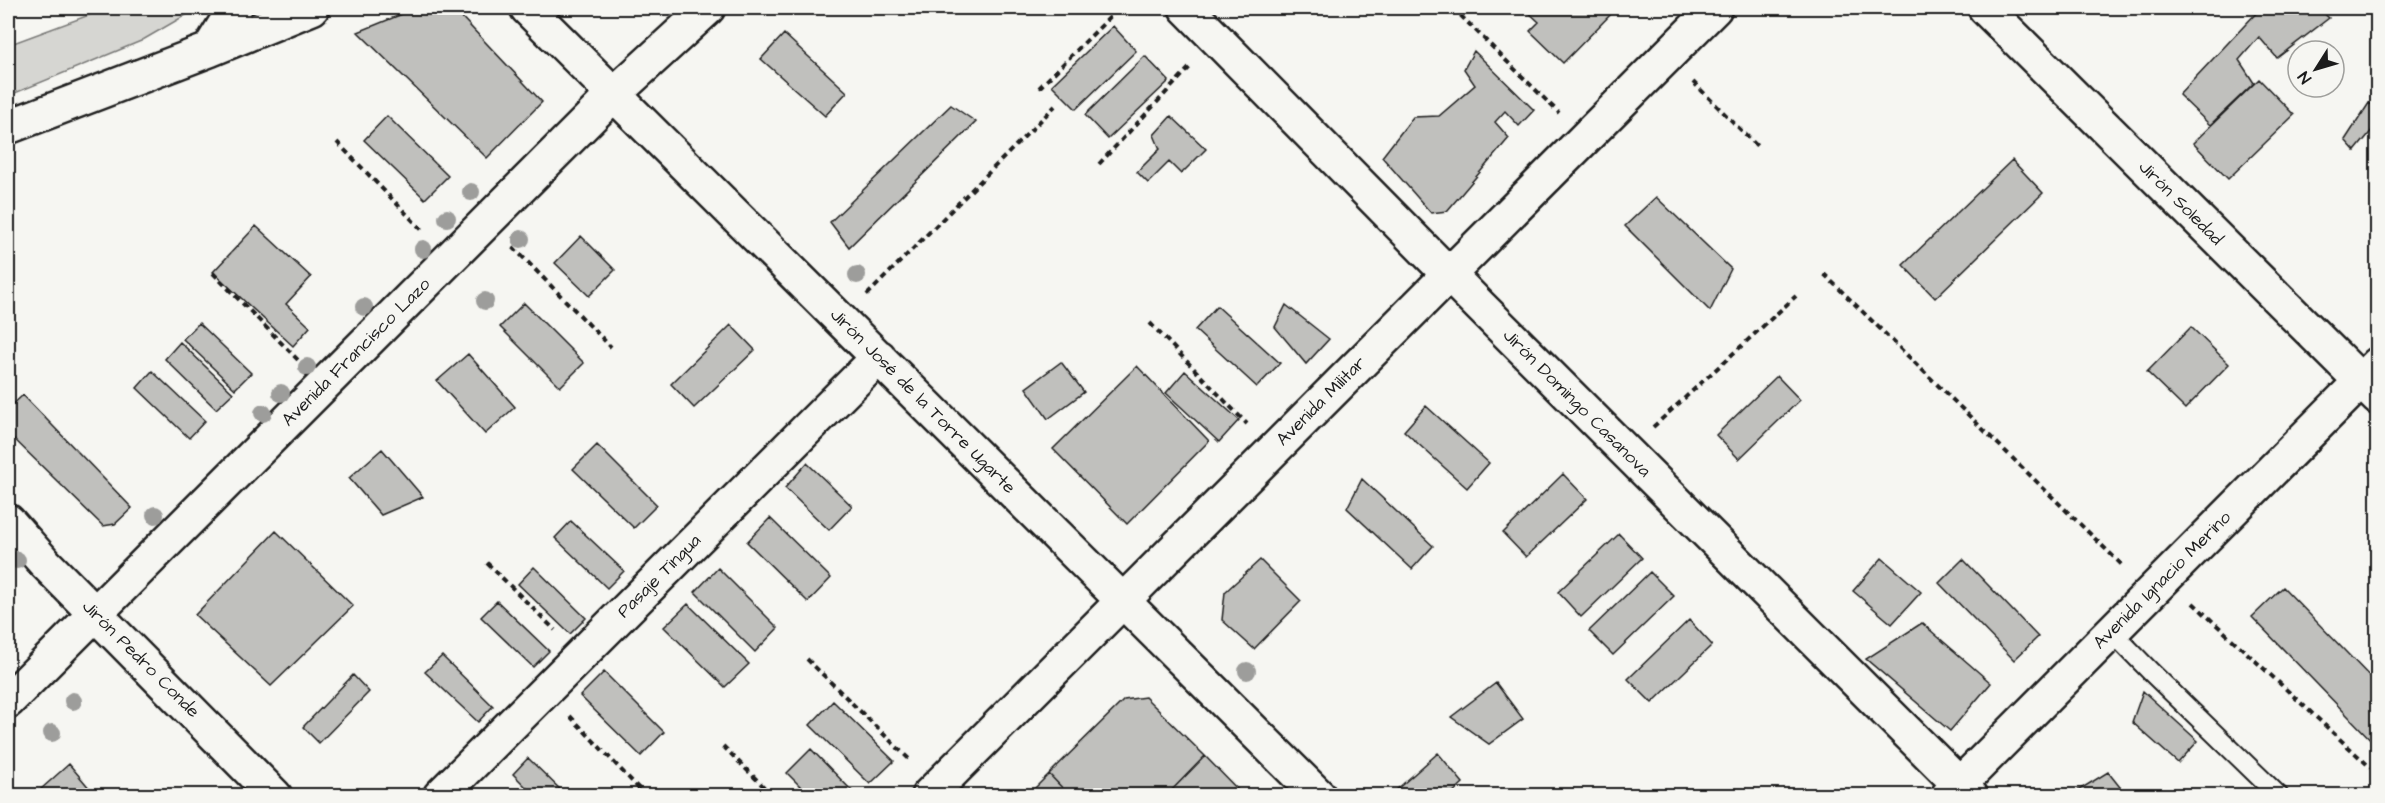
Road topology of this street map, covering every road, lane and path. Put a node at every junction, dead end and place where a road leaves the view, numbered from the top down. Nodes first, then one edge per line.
1 (235, 8) edge
2 (312, 8) edge
3 (527, 8) edge
4 (708, 8) edge
5 (1119, 8) edge
6 (1186, 8) edge
7 (1453, 8) edge
8 (1715, 8) edge
9 (1985, 8) edge
10 (1217, 39) junction
11 (209, 50) junction
12 (1667, 56) junction
13 (1039, 88) dead end
14 (614, 94) junction
15 (1055, 105) dead end
16 (8, 128) edge
17 (1584, 139) junction
18 (337, 142) dead end
19 (1758, 147) dead end
20 (1099, 164) dead end
21 (488, 220) junction
22 (449, 258) junction
23 (213, 273) dead end
24 (1449, 274) junction
25 (1824, 274) dead end
26 (1796, 296) dead end
27 (842, 320) junction
28 (1150, 323) dead end
29 (611, 347) dead end
30 (879, 357) junction
31 (2372, 381) edge
32 (323, 385) junction
33 (1273, 450) junction
34 (1625, 452) junction
35 (8, 521) edge
36 (487, 563) dead end
37 (2157, 584) junction
38 (1123, 600) junction
39 (95, 613) junction
40 (2111, 631) junction
41 (580, 655) junction
42 (807, 659) dead end
43 (545, 690) junction
44 (8, 701) edge
45 (723, 746) dead end
46 (2371, 768) dead end
47 (932, 791) edge
48 (1959, 792) edge
49 (275, 795) edge
50 (440, 795) edge
51 (646, 795) edge
52 (773, 795) edge
53 (1319, 795) edge
54 (2279, 795) edge

1 - 11 street
2 - 11 street
3 - 14 street, Jirón José de la Torre Ugarte
4 - 14 street, Avenida Francisco Lazo
5 - 13 path
6 - 10 street, Jirón Domingo Casanova
7 - 17 path
8 - 12 street, Avenida Militar
9 - 31 street, Jirón Soledad
10 - 20 path
10 - 24 street, Jirón Domingo Casanova
11 - 16 street
12 - 17 street, Avenida Militar
12 - 19 path
14 - 21 street, Avenida Francisco Lazo
14 - 27 street, Jirón José de la Torre Ugarte
15 - 27 path
17 - 24 street, Avenida Militar
18 - 22 path
21 - 22 street, Avenida Francisco Lazo
21 - 29 path
22 - 32 street, Avenida Francisco Lazo
23 - 32 path
24 - 33 street, Avenida Militar
24 - 34 street, Jirón Domingo Casanova
25 - 37 path
26 - 34 path
27 - 30 street, Jirón José de la Torre Ugarte
28 - 33 path
30 - 38 street, Jirón José de la Torre Ugarte
30 - 41 street, Pasaje Tingua
31 - 37 street, Avenida Ignacio Merino
32 - 39 street, Avenida Francisco Lazo
33 - 38 street, Avenida Militar
34 - 48 street, Jirón Domingo Casanova
35 - 39 street, Jirón Pedro Conde
36 - 41 path
37 - 40 street, Avenida Ignacio Merino
37 - 46 path
38 - 47 street, Avenida Militar
38 - 53 street, Jirón José de la Torre Ugarte
39 - 44 street, Avenida Francisco Lazo
39 - 49 street, Jirón Pedro Conde
40 - 48 street, Avenida Ignacio Merino
40 - 54 lane
41 - 43 street, Pasaje Tingua
42 - 47 path
43 - 50 street, Pasaje Tingua
43 - 51 path
45 - 52 path

